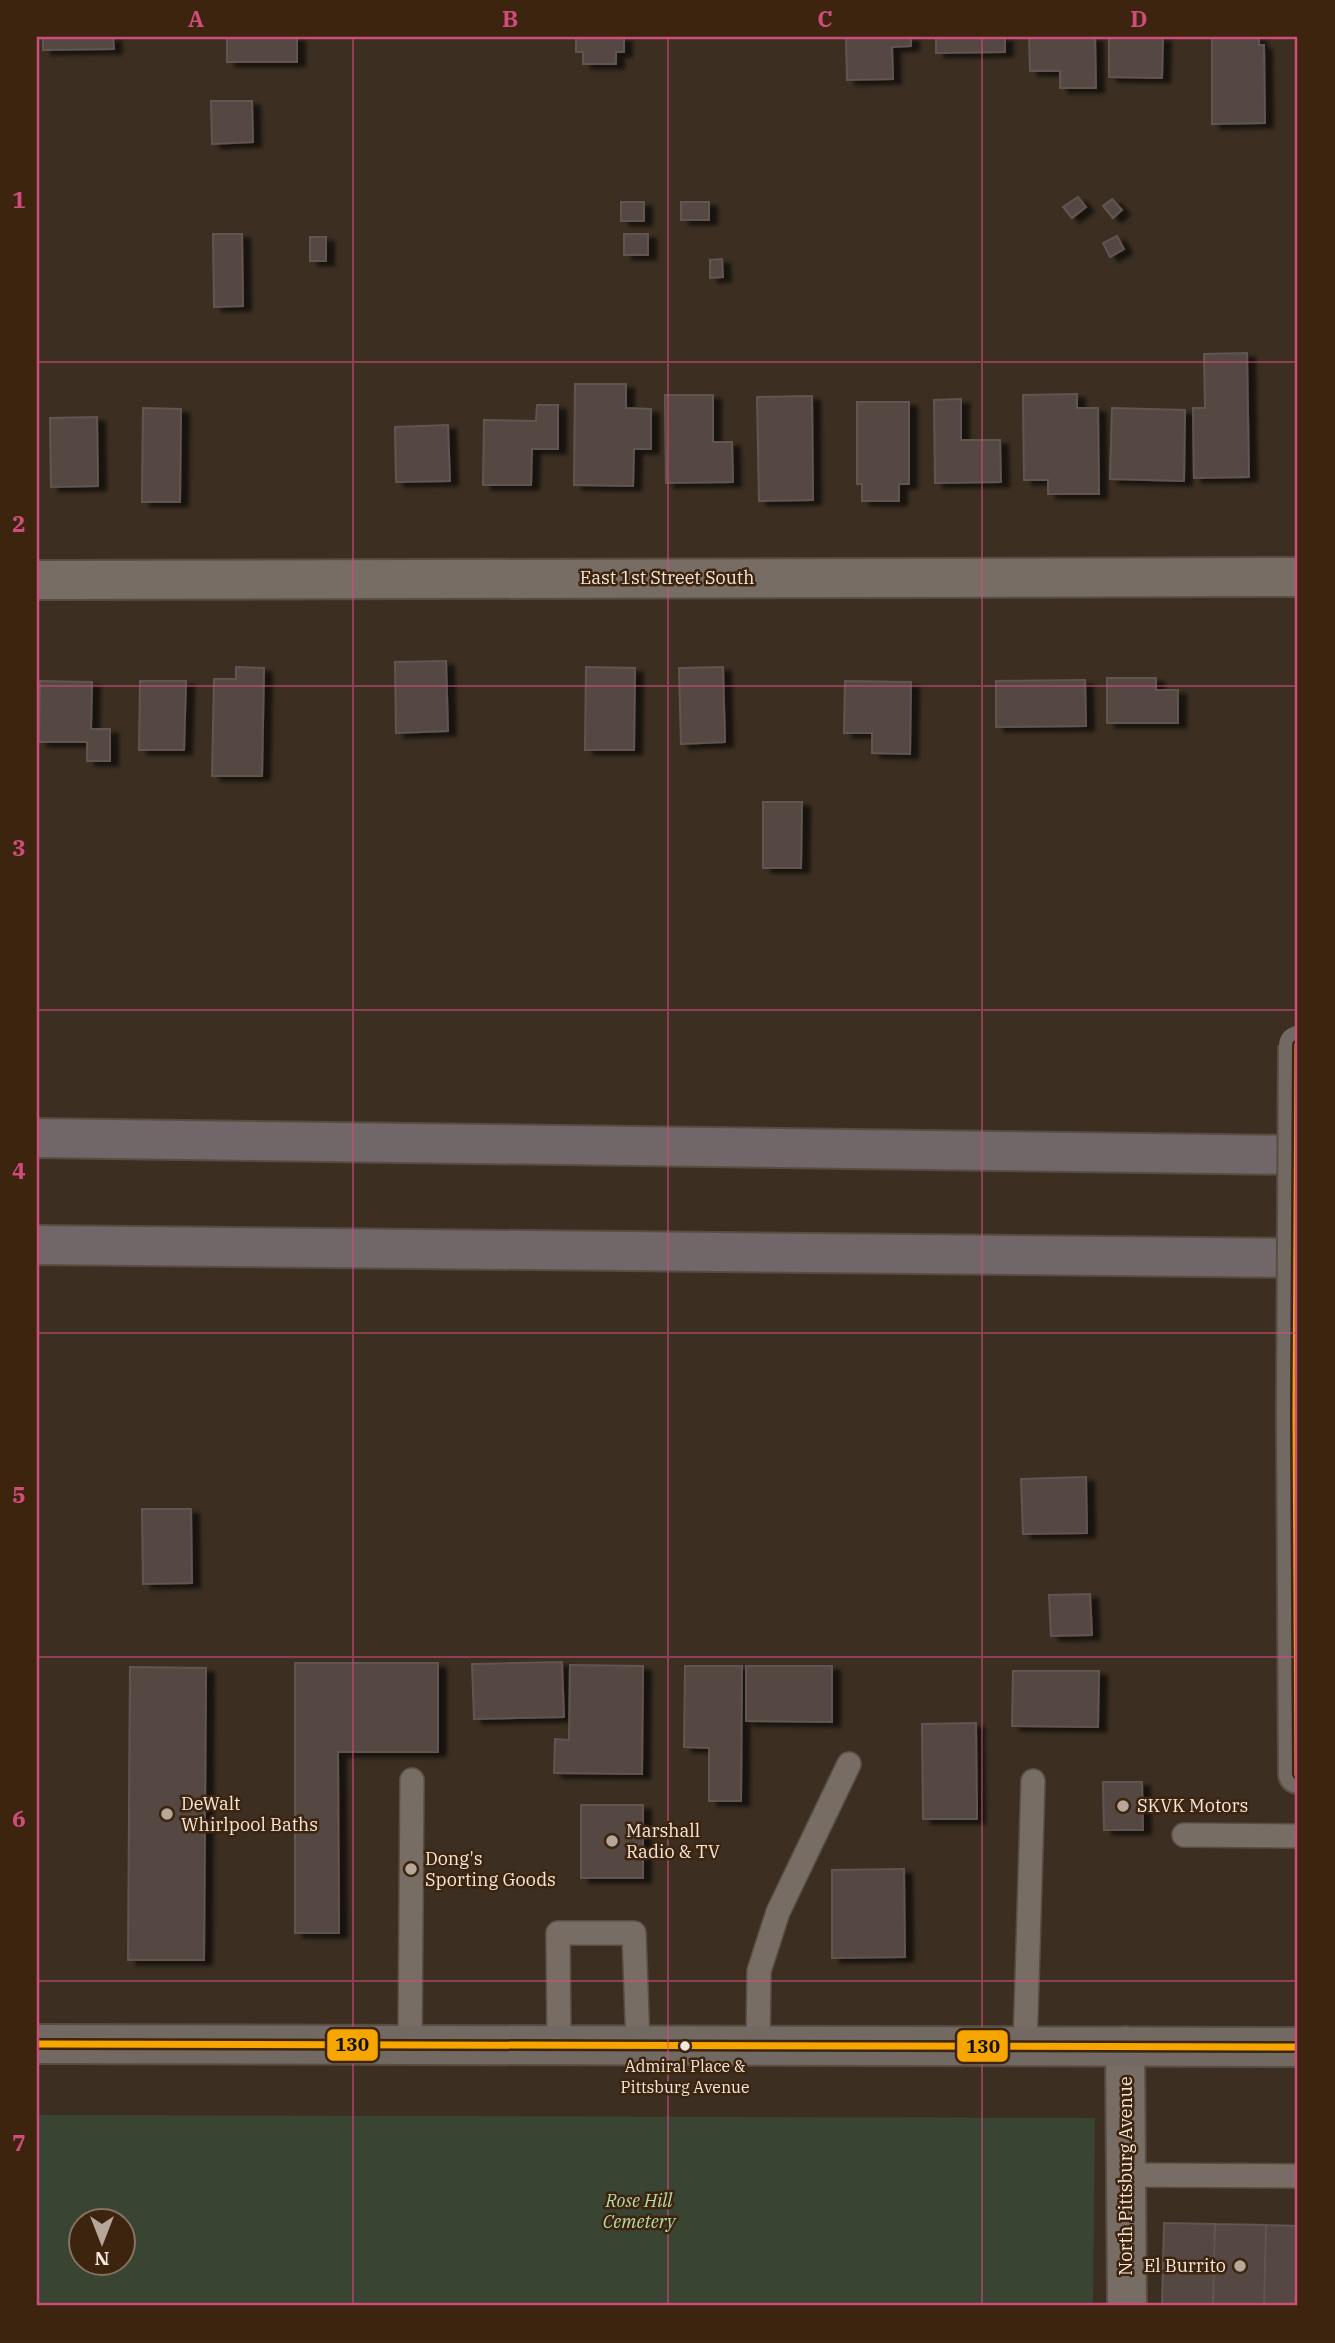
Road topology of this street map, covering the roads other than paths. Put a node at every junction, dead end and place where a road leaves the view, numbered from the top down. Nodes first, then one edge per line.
1 (1298, 577) edge
2 (37, 580) edge
3 (1298, 1045) edge
4 (37, 1138) edge
5 (1298, 1155) edge
6 (37, 1245) edge
7 (1298, 1258) edge
8 (1297, 1475) edge
9 (849, 1764) dead end
10 (1298, 1774) edge
11 (412, 1780) dead end
12 (1033, 1781) dead end
13 (1184, 1835) dead end
14 (1298, 1836) edge
15 (37, 2044) edge
16 (410, 2045) junction
17 (559, 2046) junction
18 (639, 2046) junction
19 (758, 2046) junction
20 (1026, 2046) junction
21 (1125, 2046) junction
22 (1298, 2047) edge
23 (1126, 2175) junction
24 (1298, 2176) edge
25 (1127, 2306) edge

1 - 2 street, East 1st Street South
3 - 8 main road, bridge
4 - 5 highway
6 - 7 highway
8 - 10 main road
9 - 19 lane
11 - 16 lane
12 - 20 lane
13 - 14 lane
15 - 16 main road
16 - 17 main road
17 - 18 main road
17 - 18 lane
18 - 19 main road
19 - 20 main road
20 - 21 main road
21 - 22 main road
21 - 23 street, North Pittsburg Avenue
23 - 24 lane
23 - 25 street, North Pittsburg Avenue

